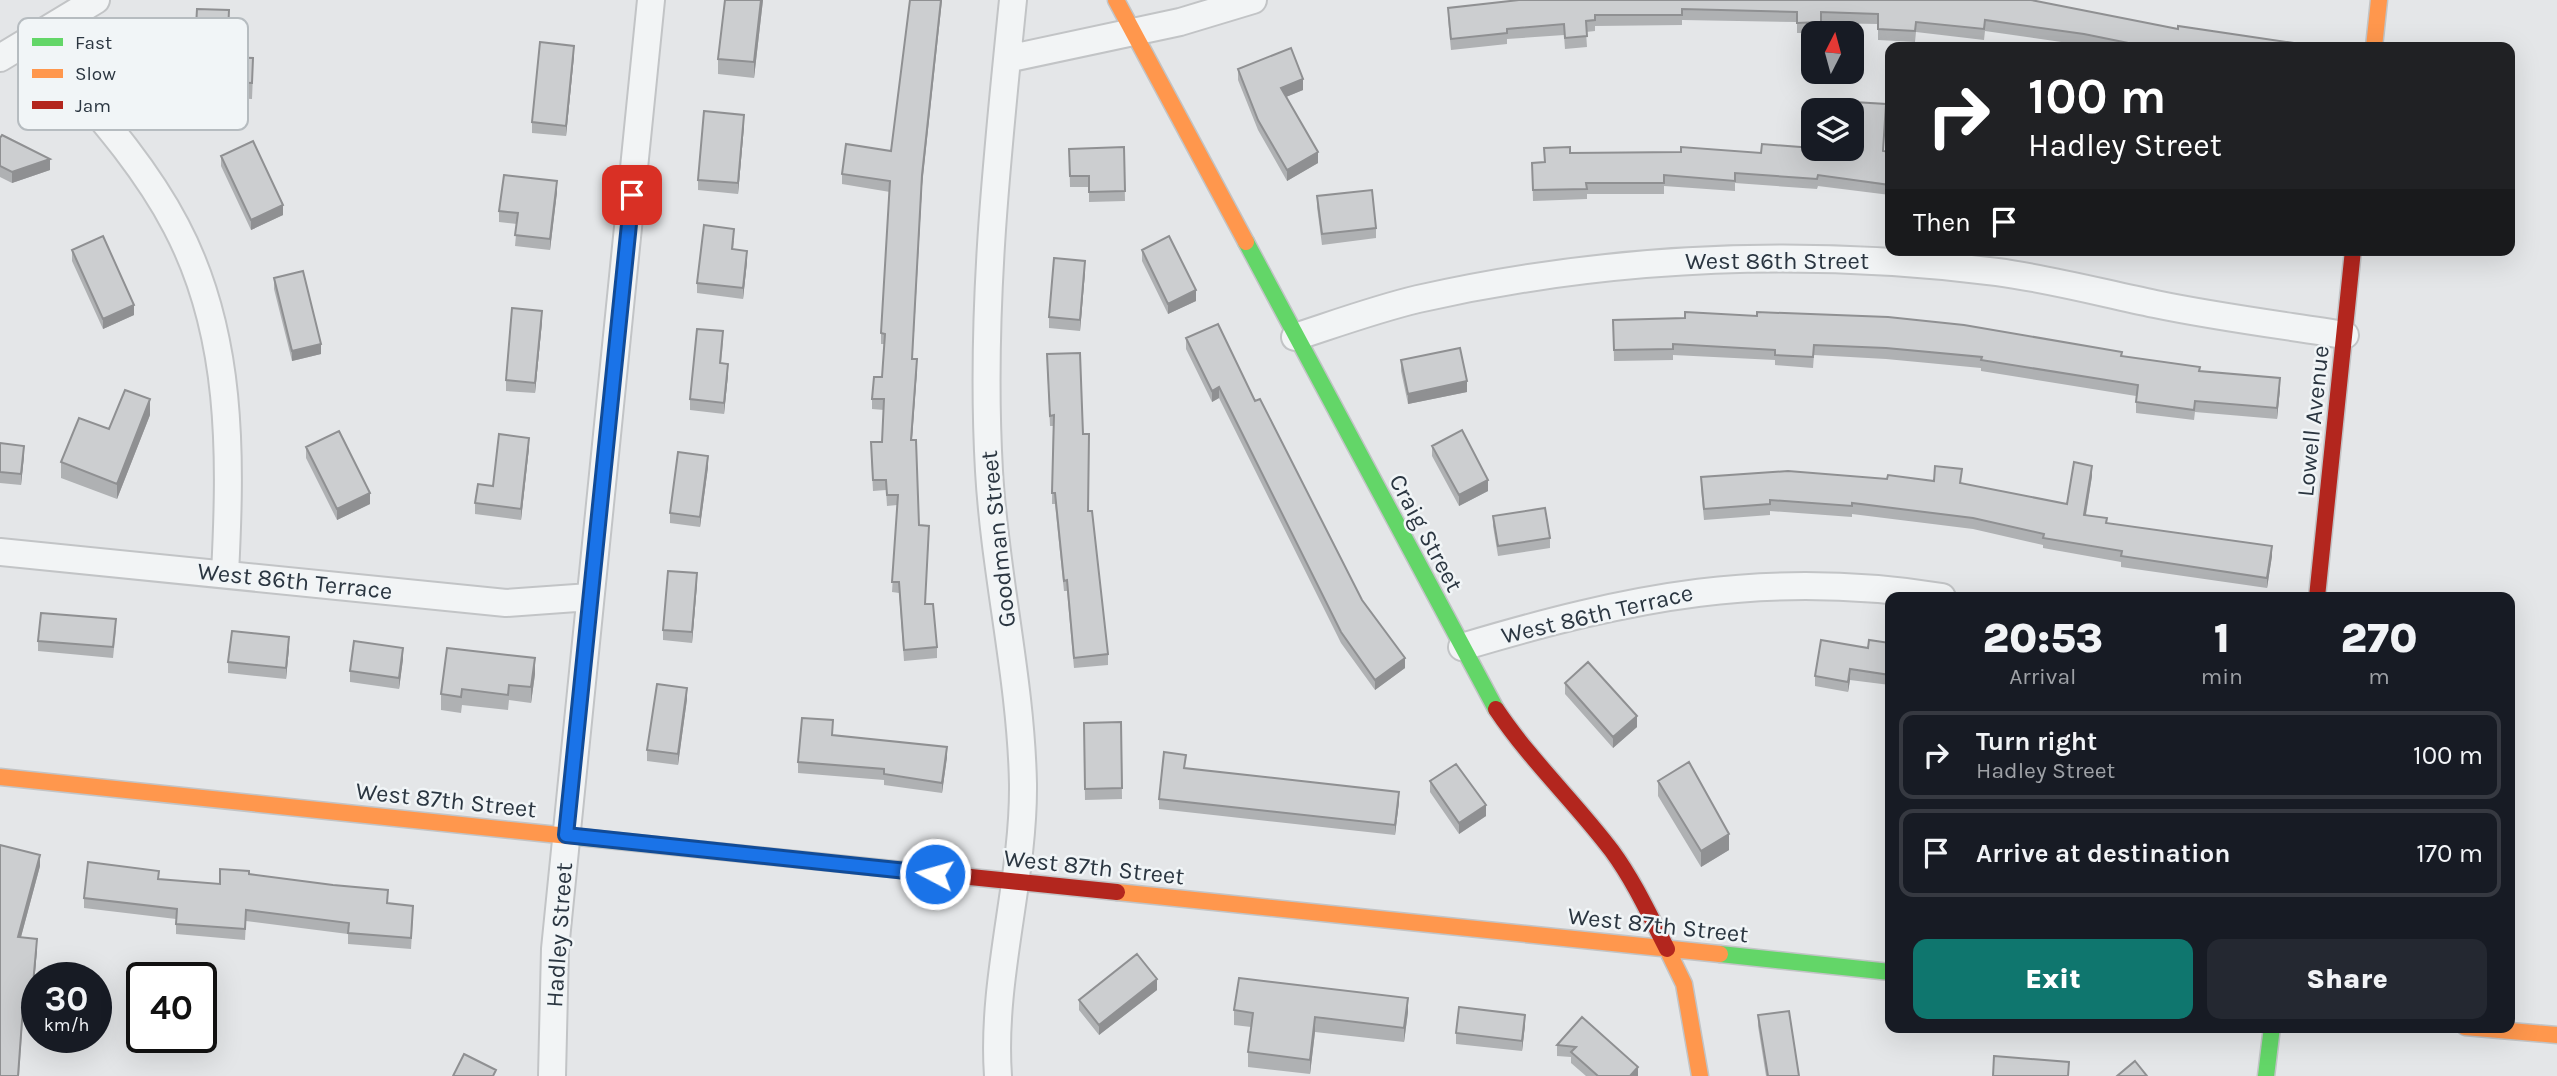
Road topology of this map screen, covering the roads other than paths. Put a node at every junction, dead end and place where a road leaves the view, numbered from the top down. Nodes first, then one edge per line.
1 (96, 0) edge
2 (650, 0) edge
3 (1013, 0) edge
4 (1116, 0) edge
5 (1253, 0) edge
6 (2379, 0) edge
7 (69, 18) edge
8 (1132, 32) junction
9 (2375, 42) edge
10 (18, 49) edge
11 (0, 58) edge
12 (1007, 59) junction
13 (107, 130) edge
14 (2352, 256) edge
15 (2344, 335) junction
16 (1295, 337) junction
17 (0, 552) edge
18 (225, 574) junction
19 (1913, 592) edge
20 (2318, 592) edge
21 (590, 597) junction
22 (1462, 647) junction
23 (0, 777) edge
24 (566, 835) junction
25 (1014, 882) junction
26 (1668, 949) junction
27 (1885, 971) edge
28 (2515, 1031) edge
29 (2271, 1033) edge
30 (2557, 1035) edge
31 (552, 1076) edge
32 (998, 1076) edge
33 (1700, 1076) edge
34 (2266, 1076) edge

1 - 7 street
2 - 21 street, Hadley Street
3 - 12 street, Goodman Street
4 - 8 street, Craig Street
5 - 8 street
6 - 9 street
8 - 12 street
8 - 16 street, Craig Street
10 - 11 street
12 - 25 street, Goodman Street
13 - 18 street
14 - 15 street, Lowell Avenue
15 - 16 street, West 86th Street
15 - 20 street, Lowell Avenue
16 - 22 street, Craig Street
17 - 18 street, West 86th Terrace
18 - 21 street, West 86th Terrace
19 - 22 street, West 86th Terrace
21 - 24 street, Hadley Street
22 - 26 street, Craig Street
23 - 24 street, West 87th Street
24 - 25 street, West 87th Street
24 - 31 street, Hadley Street
25 - 26 street, West 87th Street
25 - 32 street, Goodman Street
26 - 27 street, West 87th Street
26 - 33 street, Craig Street
28 - 30 street
29 - 34 street

